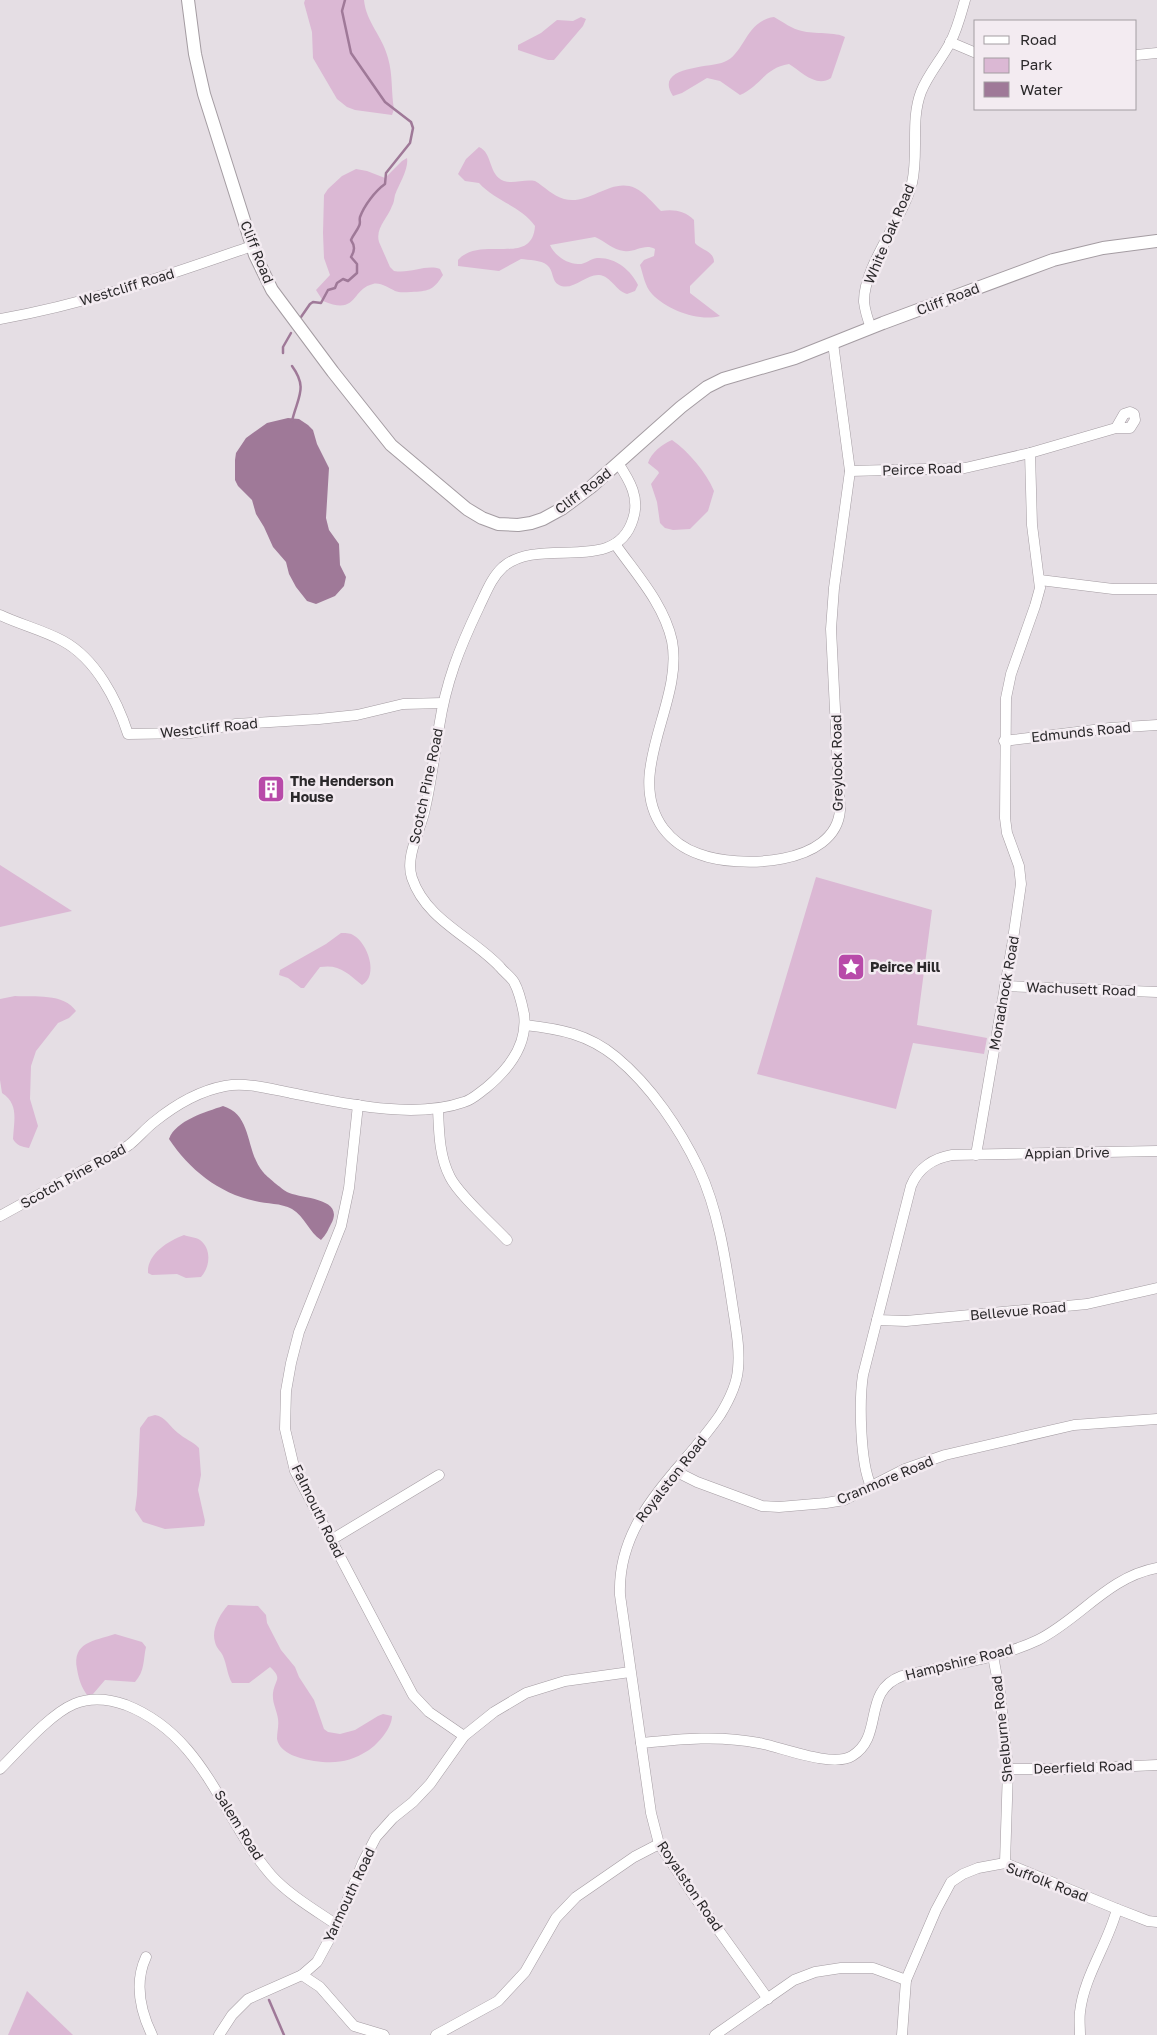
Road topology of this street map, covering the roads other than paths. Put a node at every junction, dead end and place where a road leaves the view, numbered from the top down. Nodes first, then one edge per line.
1 (188, 0) edge
2 (965, 0) edge
3 (950, 42) junction
4 (974, 52) edge
5 (1157, 53) edge
6 (1137, 55) edge
7 (1157, 241) edge
8 (252, 246) junction
9 (0, 320) edge
10 (871, 328) junction
11 (833, 343) junction
12 (1116, 428) dead end
13 (1030, 453) junction
14 (618, 463) junction
15 (850, 471) junction
16 (615, 544) junction
17 (1040, 580) junction
18 (1157, 589) edge
19 (0, 614) edge
20 (443, 703) junction
21 (1157, 725) edge
22 (1004, 741) junction
23 (1005, 986) junction
24 (1157, 992) edge
25 (525, 1026) junction
26 (358, 1105) junction
27 (438, 1109) junction
28 (1157, 1151) edge
29 (976, 1155) junction
30 (0, 1216) edge
31 (507, 1240) dead end
32 (1157, 1288) edge
33 (877, 1320) junction
34 (1157, 1419) edge
35 (675, 1471) junction
36 (438, 1475) dead end
37 (871, 1486) junction
38 (332, 1540) junction
39 (1157, 1568) edge
40 (993, 1656) junction
41 (630, 1672) junction
42 (464, 1736) junction
43 (641, 1743) junction
44 (1157, 1765) edge
45 (0, 1768) edge
46 (1008, 1769) junction
47 (659, 1844) junction
48 (1005, 1863) junction
49 (1116, 1909) junction
50 (1157, 1922) edge
51 (338, 1925) junction
52 (146, 1956) dead end
53 (302, 1975) junction
54 (906, 1980) junction
55 (768, 1999) junction
56 (152, 2035) edge
57 (219, 2035) edge
58 (384, 2035) edge
59 (436, 2035) edge
60 (715, 2035) edge
61 (902, 2035) edge
62 (1080, 2035) edge

1 - 8 street, Cliff Road
2 - 3 street, White Oak Road
3 - 4 street
3 - 10 street, White Oak Road
5 - 6 street
7 - 10 street, Cliff Road
8 - 9 street, Westcliff Road
8 - 14 street, Cliff Road
10 - 11 street, Cliff Road
11 - 14 street, Cliff Road
11 - 15 street
12 - 13 street, Peirce Road
13 - 15 street, Peirce Road
13 - 17 street, Monadnock Road
14 - 16 street
15 - 16 street, Greylock Road
16 - 20 street, Scotch Pine Road
17 - 18 street
17 - 22 street, Monadnock Road
19 - 20 street, Westcliff Road
20 - 25 street, Scotch Pine Road
21 - 22 street, Edmunds Road
22 - 23 street, Monadnock Road
23 - 24 street, Wachusett Road
23 - 29 street, Monadnock Road
25 - 27 street, Scotch Pine Road
25 - 35 street, Royalston Road
26 - 27 street, Scotch Pine Road
26 - 30 street, Scotch Pine Road
26 - 38 street, Falmouth Road
27 - 31 street
28 - 29 street, Appian Drive
29 - 33 street
32 - 33 street, Bellevue Road
33 - 37 street
34 - 37 street, Cranmore Road
35 - 37 street, Cranmore Road
35 - 41 street, Royalston Road
36 - 38 street
38 - 42 street, Falmouth Road
39 - 40 street, Hampshire Road
40 - 43 street, Hampshire Road
40 - 46 street, Shelburne Road
41 - 42 street, Yarmouth Road
41 - 43 street, Royalston Road
42 - 51 street, Yarmouth Road
43 - 47 street, Royalston Road
44 - 46 street, Deerfield Road
45 - 51 street, Salem Road
46 - 48 street, Shelburne Road
47 - 55 street, Royalston Road
47 - 59 street
48 - 49 street, Suffolk Road
48 - 54 street, Suffolk Road
49 - 50 street, Suffolk Road
49 - 62 street
51 - 53 street, Yarmouth Road
52 - 56 street
53 - 57 street, Yarmouth Road
53 - 58 street
54 - 55 street
54 - 61 street, Suffolk Road
55 - 60 street

